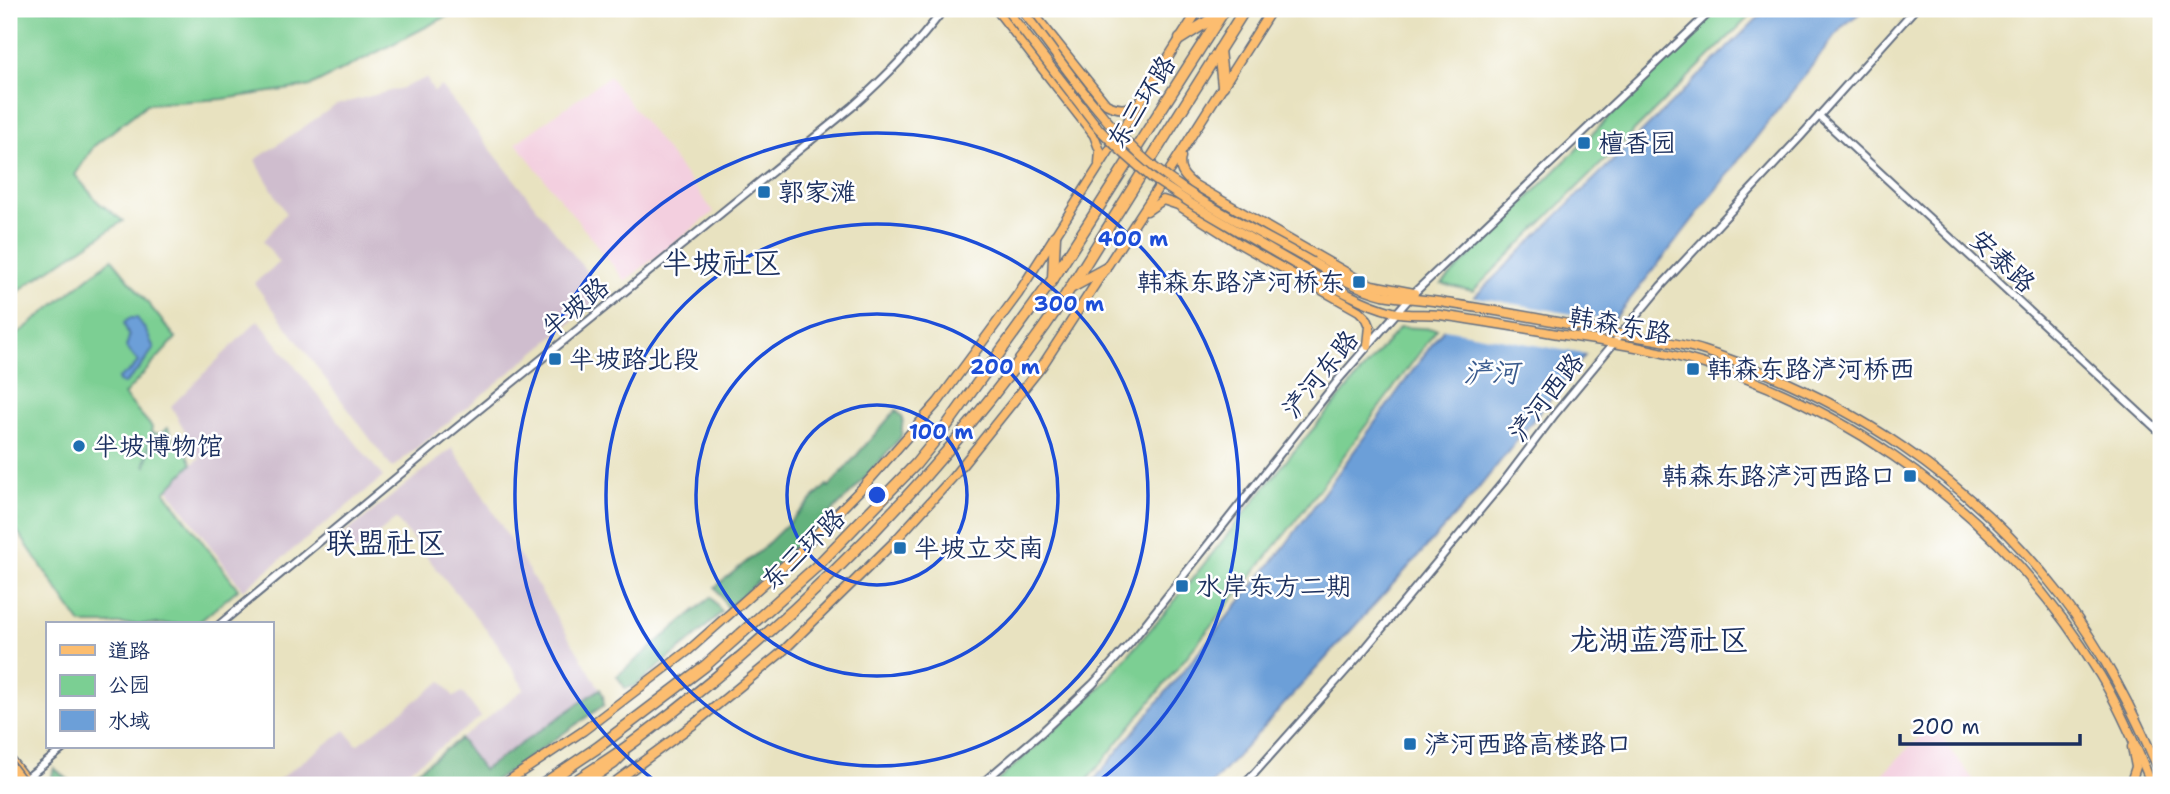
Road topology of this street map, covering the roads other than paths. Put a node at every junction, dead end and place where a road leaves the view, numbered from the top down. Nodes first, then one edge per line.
1 (944, 9) edge
2 (996, 9) edge
3 (1006, 9) edge
4 (1021, 9) edge
5 (1030, 9) edge
6 (1199, 9) edge
7 (1245, 9) edge
8 (1272, 9) edge
9 (1713, 9) edge
10 (1915, 9) edge
11 (1223, 11) edge
12 (1180, 39) junction
13 (1219, 50) junction
14 (1223, 86) junction
15 (1140, 101) junction
16 (1819, 116) junction
17 (1187, 142) junction
18 (1099, 167) junction
19 (1135, 223) junction
20 (1055, 236) junction
21 (1105, 269) junction
22 (1053, 279) junction
23 (1072, 287) junction
24 (1321, 288) junction
25 (1337, 288) junction
26 (1411, 296) junction
27 (1348, 304) junction
28 (1396, 313) junction
29 (1620, 334) junction
30 (1612, 343) junction
31 (1368, 345) junction
32 (2161, 433) edge
33 (222, 622) edge
34 (2127, 727) junction
35 (2140, 728) junction
36 (636, 741) junction
37 (64, 748) edge
38 (9, 758) edge
39 (2161, 759) edge
40 (9, 765) edge
41 (9, 774) edge
42 (2161, 775) edge
43 (27, 783) edge
44 (17, 785) edge
45 (502, 785) edge
46 (542, 785) edge
47 (569, 785) edge
48 (581, 785) edge
49 (611, 785) edge
50 (980, 785) edge
51 (1244, 785) edge
52 (2130, 785) edge
53 (2156, 785) edge

1 - 33 street, 半坡路
2 - 18 main road
3 - 25 main road, 韩森东路, bridge
4 - 26 main road, 韩森东路, bridge
5 - 15 main road
6 - 12 main road
7 - 13 highway, 东三环路
8 - 14 main road
9 - 26 street, 浐河东路
10 - 16 street, 浐河西路
11 - 12 highway
11 - 22 highway, 东三环路
12 - 15 main road
13 - 14 highway
13 - 23 highway, 东三环路
14 - 17 main road
15 - 18 main road
16 - 29 street, 浐河西路
16 - 32 street, 安泰路
17 - 19 main road
17 - 26 main road
18 - 20 main road
19 - 21 main road
19 - 24 main road
20 - 22 highway
20 - 45 main road
21 - 23 highway
21 - 49 main road
22 - 46 highway, 东三环路
23 - 36 highway, 东三环路
24 - 25 street
24 - 27 main road
25 - 27 street
25 - 28 main road, 韩森东路
26 - 28 street, 浐河东路
26 - 29 main road, 韩森东路
27 - 31 main road
28 - 30 main road, 韩森东路
28 - 31 street, 浐河东路
29 - 30 street, 浐河西路
29 - 35 main road, 韩森东路
30 - 34 main road, 韩森东路
30 - 51 street, 浐河西路
31 - 50 street, 浐河东路
34 - 52 main road
34 - 53 main road, 韩森东路
35 - 39 main road
35 - 42 main road, 韩森东路
36 - 47 highway, 东三环路
36 - 48 highway
37 - 43 street
38 - 43 main road
40 - 43 highway, bridge
41 - 44 main road, bridge
43 - 44 street

